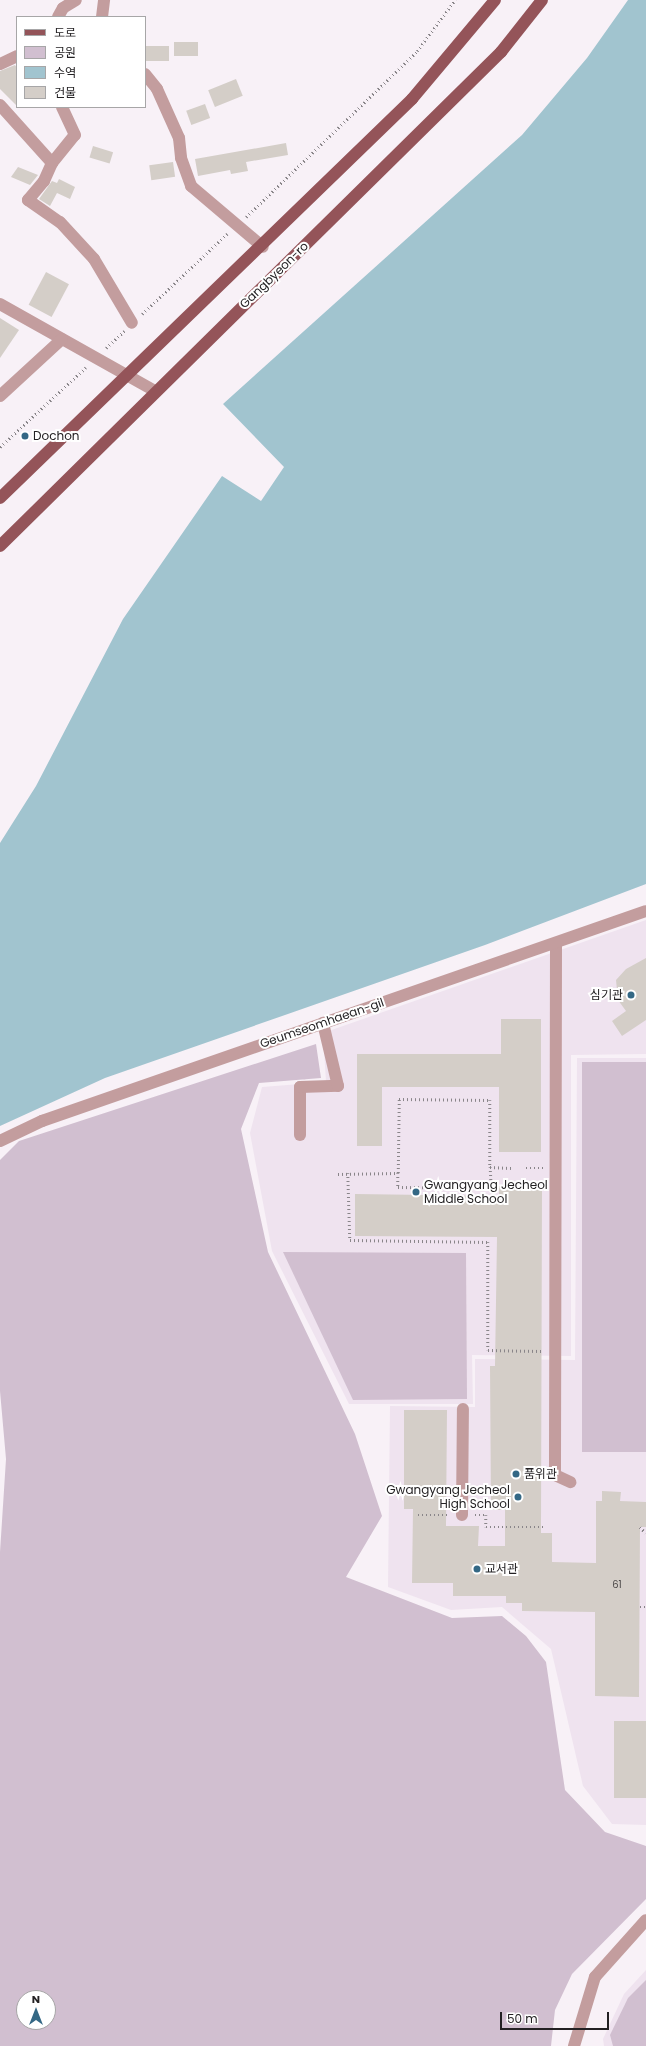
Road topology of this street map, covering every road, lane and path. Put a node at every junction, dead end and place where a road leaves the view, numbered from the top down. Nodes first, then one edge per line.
1 (76, 0) edge
2 (104, 0) edge
3 (495, 0) edge
4 (542, 0) edge
5 (59, 16) edge
6 (102, 16) edge
7 (16, 56) edge
8 (0, 64) edge
9 (146, 75) edge
10 (0, 105) edge
11 (62, 108) edge
12 (52, 163) junction
13 (263, 247) junction
14 (0, 304) edge
15 (132, 323) dead end
16 (62, 339) junction
17 (125, 374) junction
18 (155, 391) junction
19 (0, 396) edge
20 (2, 493) edge
21 (0, 546) edge
22 (646, 911) edge
23 (556, 945) junction
24 (323, 1023) junction
25 (300, 1135) dead end
26 (0, 1141) edge
27 (490, 1167) junction
28 (511, 1168) dead end
29 (348, 1173) junction
30 (398, 1173) junction
31 (338, 1174) dead end
32 (556, 1352) junction
33 (463, 1409) dead end
34 (570, 1482) dead end
35 (418, 1515) dead end
36 (462, 1515) junction
37 (543, 1527) dead end
38 (640, 1527) dead end
39 (646, 1533) edge
40 (640, 1607) dead end
41 (646, 1607) edge
42 (646, 1920) edge
43 (574, 2046) edge

1 - 5 street
2 - 6 street
3 - 13 main road
4 - 18 main road, Gangbyeon-ro
7 - 8 street
9 - 13 street
10 - 12 street
11 - 12 street
12 - 15 street
13 - 17 main road
14 - 16 street
16 - 17 street
16 - 19 street
17 - 18 street
17 - 20 main road
18 - 21 main road, Gangbyeon-ro
22 - 23 street, Geumseomhaean-gil
23 - 24 street, Geumseomhaean-gil
23 - 32 street
24 - 25 street
24 - 26 street, Geumseomhaean-gil
27 - 28 path
27 - 30 path
27 - 30 path
29 - 30 path
29 - 31 path
29 - 32 path
32 - 34 street
33 - 36 street
35 - 36 path
36 - 37 path
38 - 39 path
40 - 41 path
42 - 43 street

